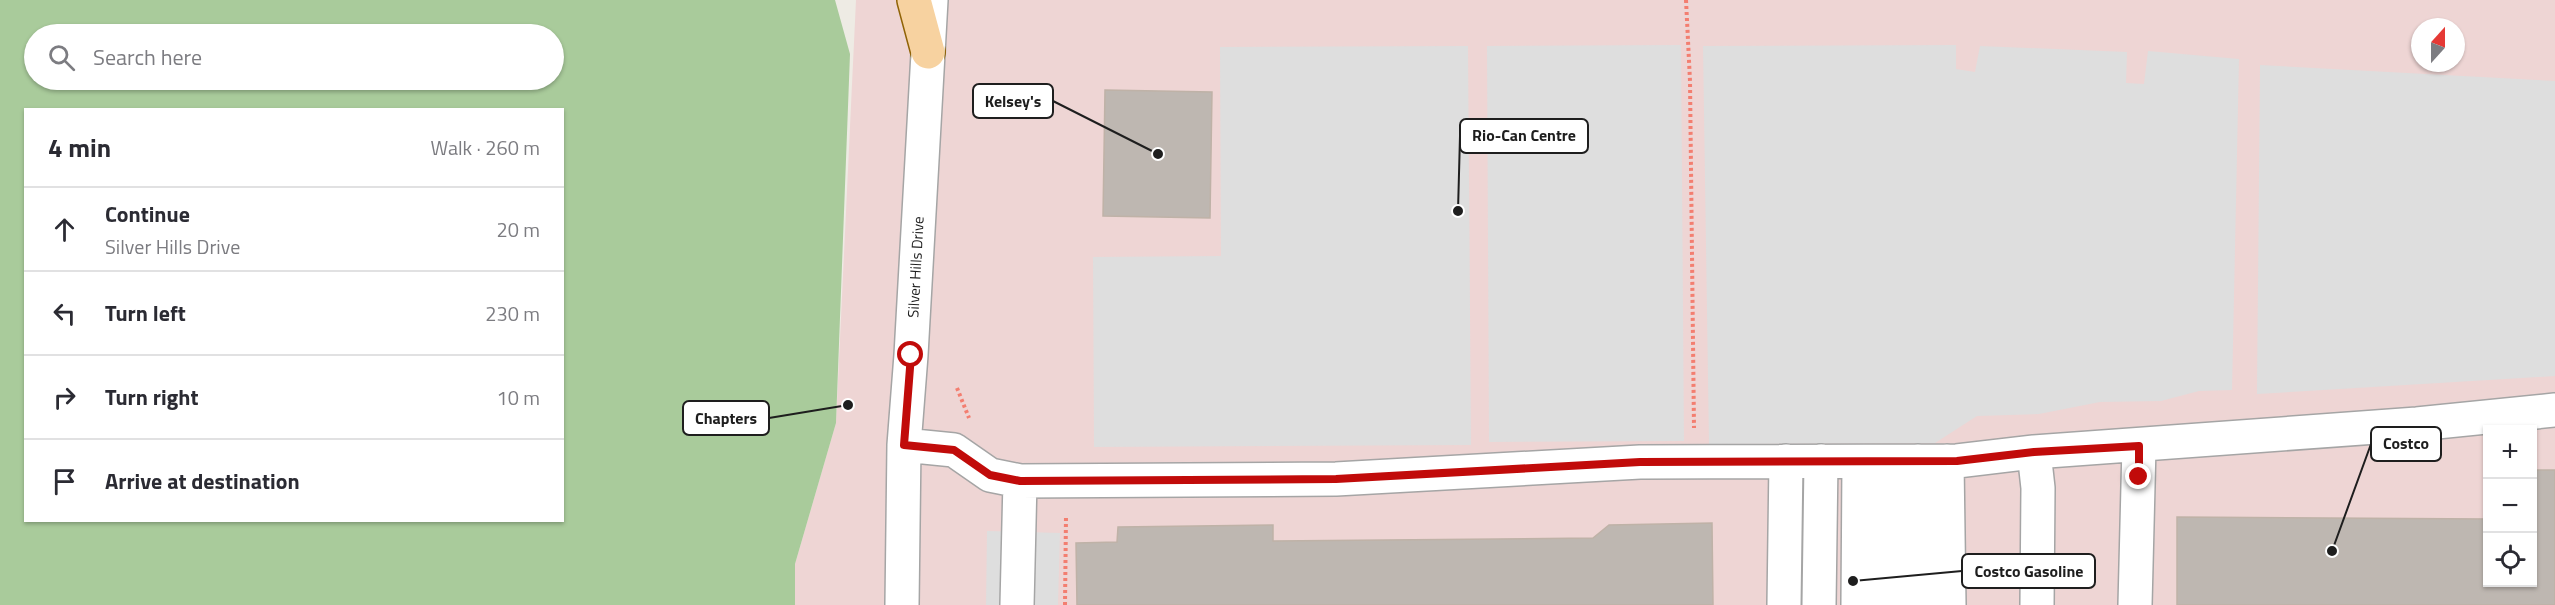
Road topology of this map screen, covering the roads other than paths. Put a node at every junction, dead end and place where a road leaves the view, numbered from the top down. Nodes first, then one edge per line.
1 (914, 0) edge
2 (931, 0) edge
3 (928, 52) junction
4 (2555, 410) edge
5 (904, 445) junction
6 (2139, 446) junction
7 (2034, 452) junction
8 (1786, 461) junction
9 (1821, 461) junction
10 (1932, 461) junction
11 (1872, 462) junction
12 (1020, 481) junction
13 (902, 605) edge
14 (1017, 605) edge
15 (1784, 605) edge
16 (1819, 605) edge
17 (1858, 605) edge
18 (1886, 605) edge
19 (1919, 605) edge
20 (1949, 605) edge
21 (2037, 605) edge
22 (2135, 605) edge

1 - 3 main road
2 - 3 street, Silver Hills Drive
3 - 5 street, Silver Hills Drive
4 - 6 street
5 - 12 street
5 - 13 street, Silver Hills Drive
6 - 7 street
6 - 22 street
7 - 10 street
7 - 21 street
8 - 9 street
8 - 12 street
8 - 15 street
9 - 11 street
9 - 16 street
10 - 11 street
10 - 19 street
10 - 20 street
11 - 17 street
11 - 18 street
12 - 14 street

